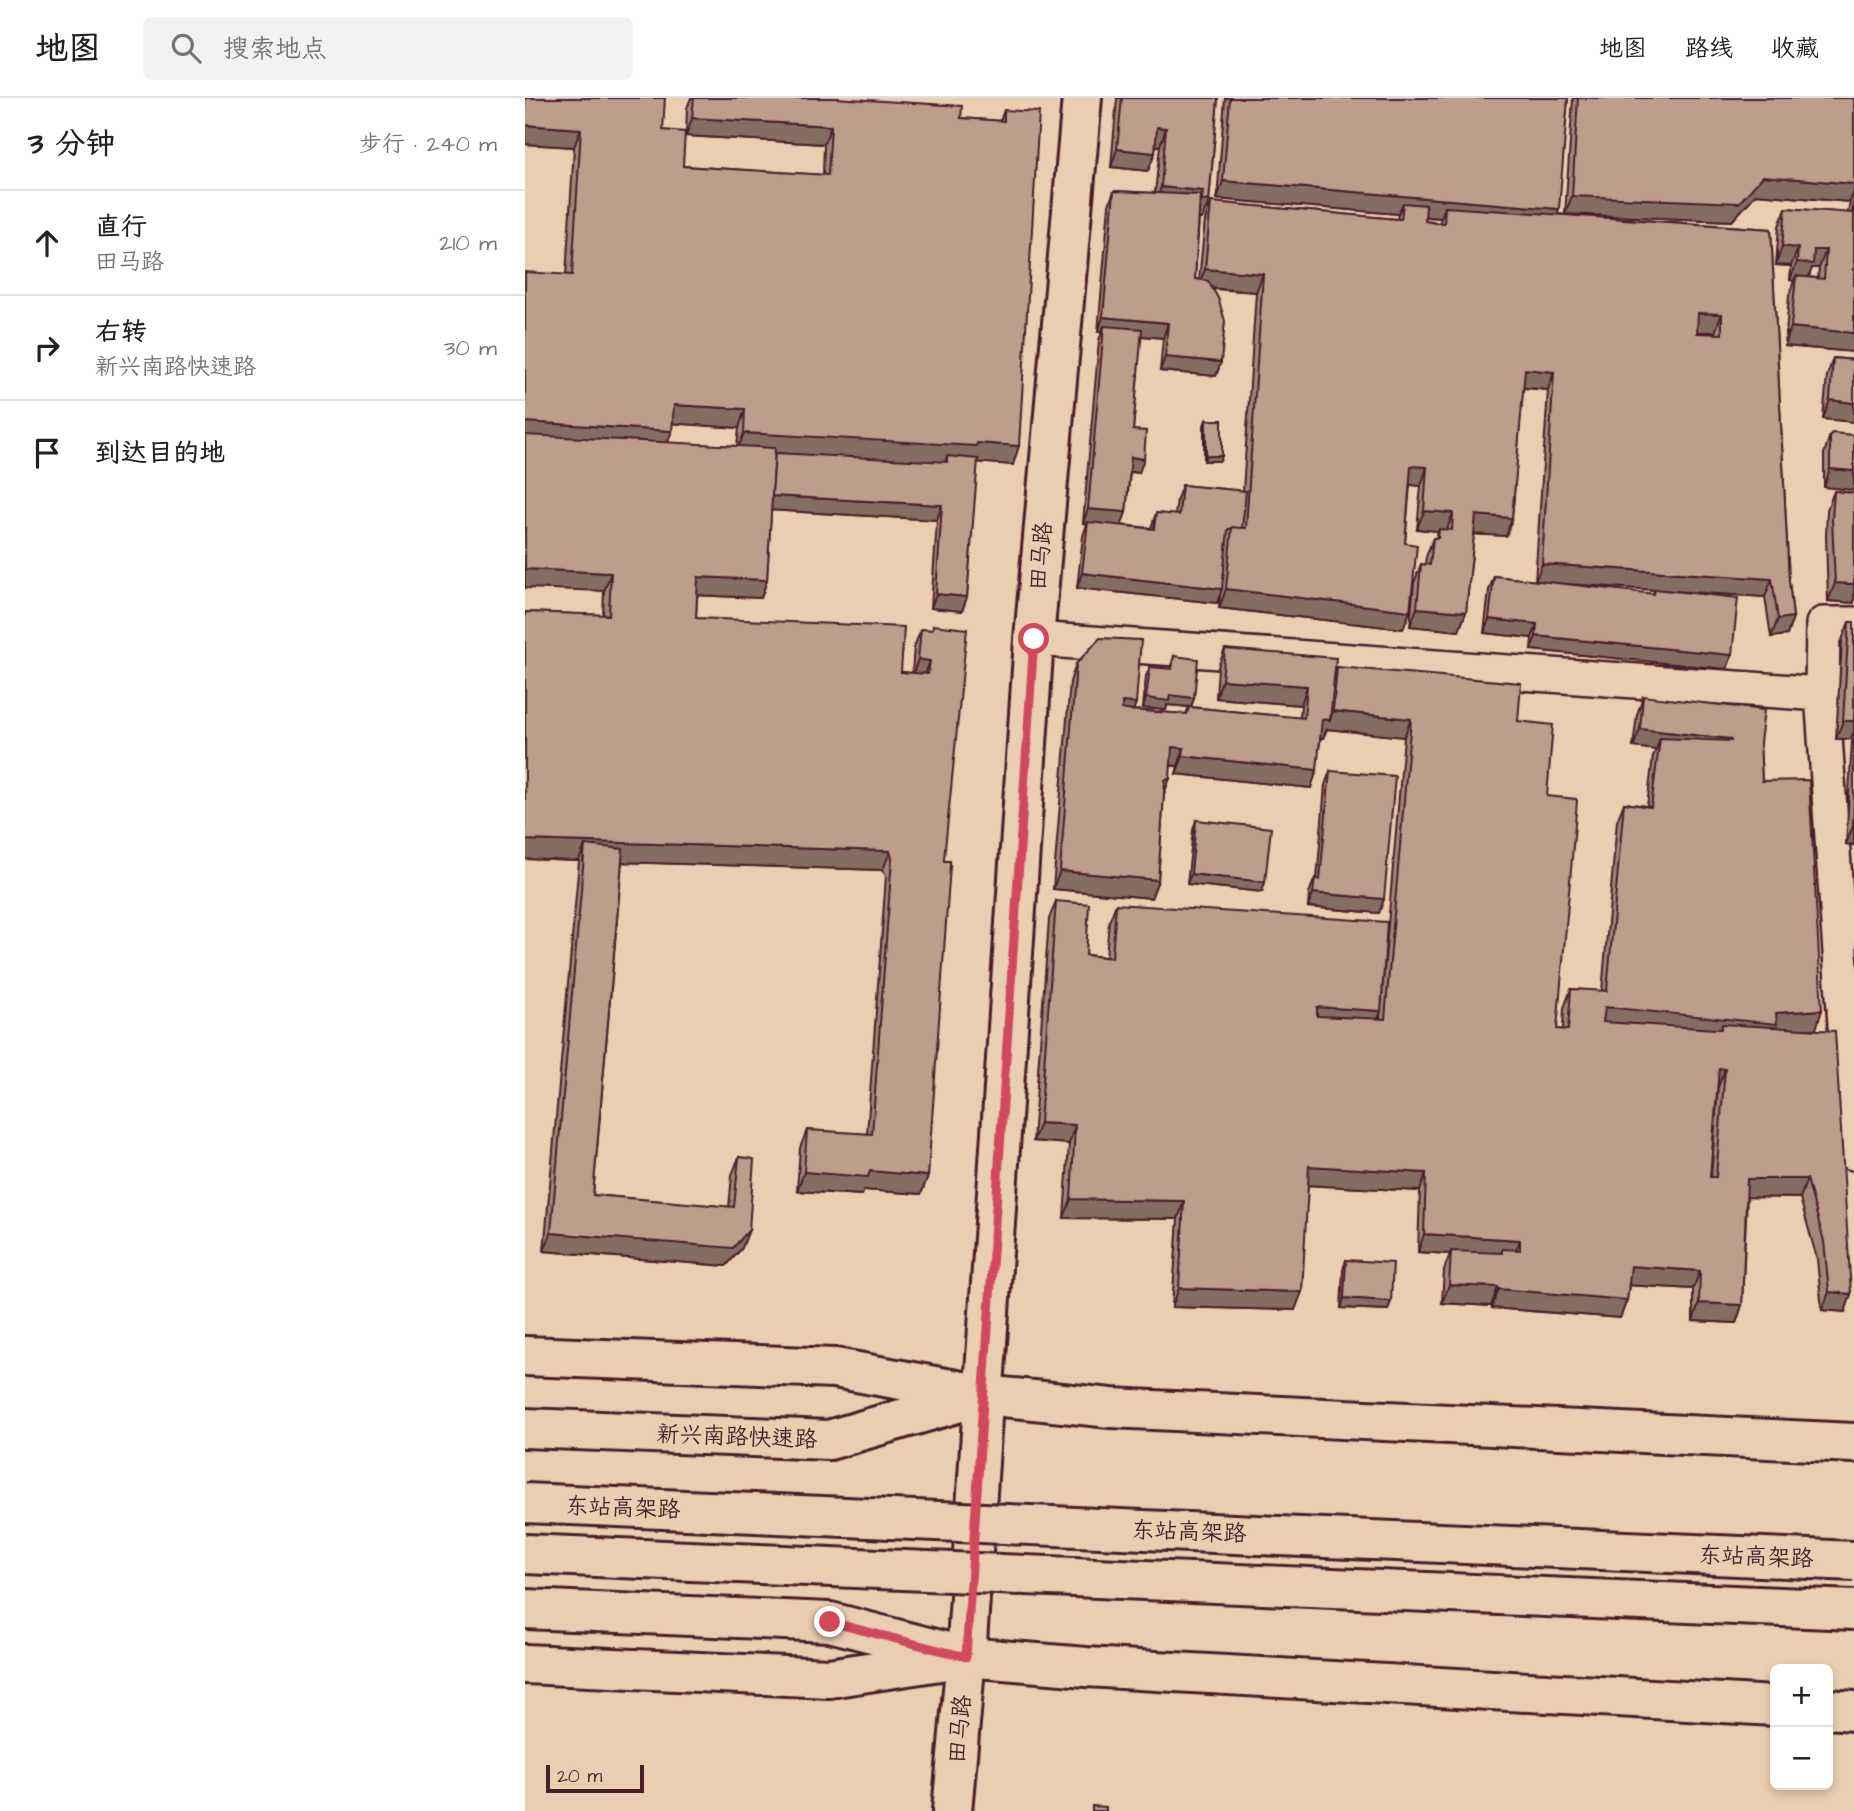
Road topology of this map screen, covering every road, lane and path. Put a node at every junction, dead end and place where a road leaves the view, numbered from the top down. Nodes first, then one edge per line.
1 (1082, 98) edge
2 (1854, 624) edge
3 (1034, 639) junction
4 (1822, 694) junction
5 (1854, 1153) edge
6 (525, 1356) edge
7 (984, 1395) junction
8 (525, 1428) edge
9 (1854, 1443) edge
10 (525, 1503) edge
11 (525, 1554) edge
12 (1854, 1561) edge
13 (525, 1609) edge
14 (1854, 1610) edge
15 (966, 1657) junction
16 (525, 1664) edge
17 (1770, 1706) edge
18 (1833, 1709) edge
19 (1854, 1711) edge
20 (952, 1811) edge

1 - 3 main road, 田马路
2 - 4 street
3 - 4 street
3 - 7 main road, 田马路
4 - 5 street
6 - 7 main road
7 - 8 main road, 新兴南路快速路
7 - 9 main road
7 - 15 main road, 田马路
10 - 12 main road, 东站高架路, bridge
11 - 14 main road, bridge
13 - 15 main road
15 - 16 main road
15 - 17 main road
15 - 20 main road, 田马路
18 - 19 main road

